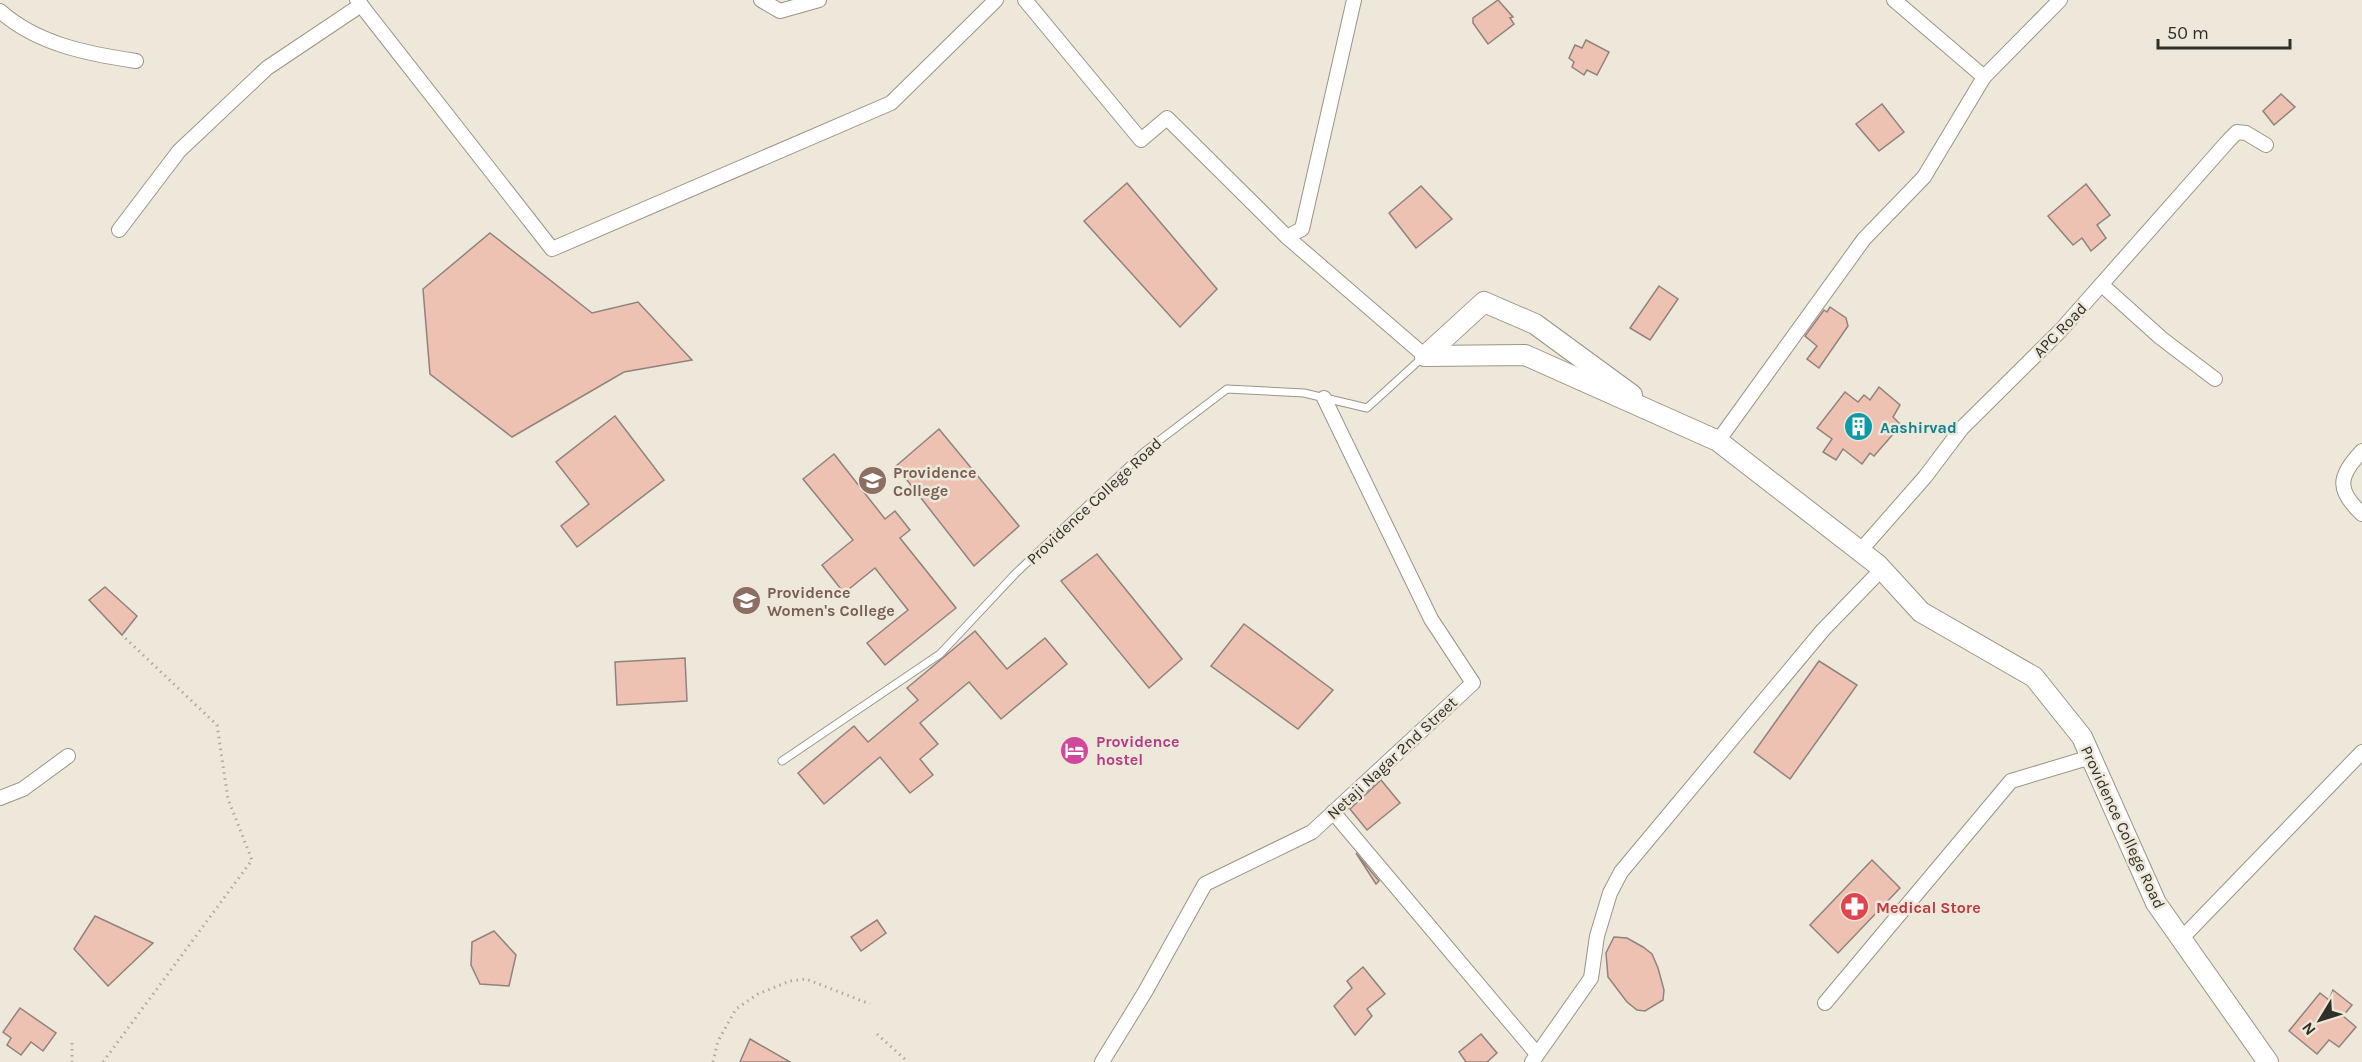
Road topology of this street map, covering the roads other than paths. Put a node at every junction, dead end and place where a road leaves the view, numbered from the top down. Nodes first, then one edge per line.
1 (762, 0) edge
2 (819, 0) edge
3 (996, 0) edge
4 (1025, 0) edge
5 (1354, 0) edge
6 (1894, 0) edge
7 (2060, 0) edge
8 (359, 3) edge
9 (0, 11) edge
10 (136, 61) dead end
11 (1984, 77) junction
12 (2266, 145) dead end
13 (119, 230) dead end
14 (1287, 237) junction
15 (2102, 285) junction
16 (1425, 356) junction
17 (2215, 379) dead end
18 (1324, 398) junction
19 (1658, 414) junction
20 (1718, 441) junction
21 (2362, 451) edge
22 (2362, 514) edge
23 (1860, 551) junction
24 (1882, 569) junction
25 (2362, 752) edge
26 (68, 756) dead end
27 (2091, 757) junction
28 (782, 761) dead end
29 (0, 798) edge
30 (1333, 812) junction
31 (2181, 939) junction
32 (1825, 1003) dead end
33 (1534, 1058) edge
34 (1102, 1062) edge
35 (2268, 1062) edge

1 - 2 street
3 - 8 street
4 - 14 street
5 - 14 street
6 - 11 street
7 - 11 street
8 - 13 street
9 - 10 street
11 - 20 street
12 - 15 street, APC Road
14 - 16 street
15 - 17 street
15 - 23 street, APC Road
16 - 18 lane, Providence College Road
16 - 19 street, Providence College Road
16 - 19 street, Providence College Road
18 - 28 lane, Providence College Road
18 - 30 street, Netaji Nagar 2nd Street
19 - 20 street, Providence College Road
20 - 23 street, Providence College Road
21 - 22 street
23 - 24 street, Providence College Road
24 - 27 street, Providence College Road
24 - 33 street
25 - 31 street
26 - 29 street
27 - 31 street, Providence College Road
27 - 32 street
30 - 33 street
30 - 34 street, Netaji Nagar 2nd Street
31 - 35 street, Providence College Road

